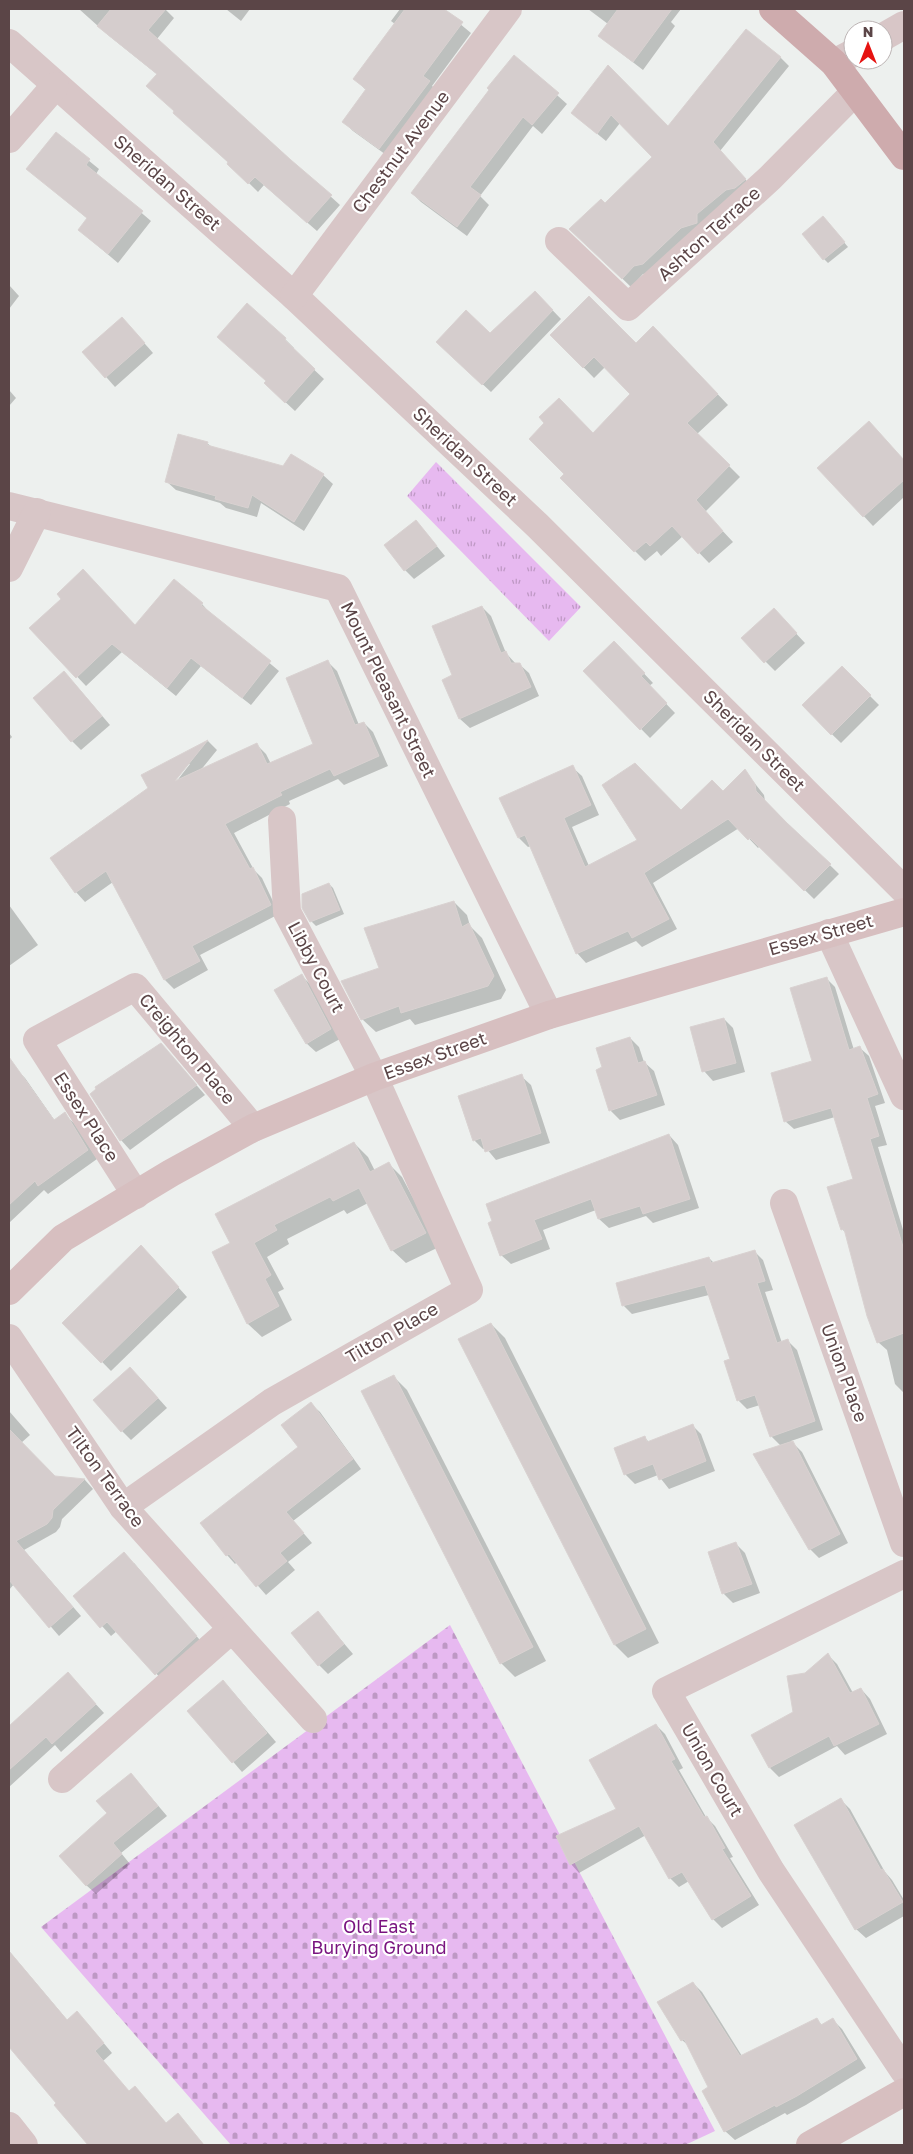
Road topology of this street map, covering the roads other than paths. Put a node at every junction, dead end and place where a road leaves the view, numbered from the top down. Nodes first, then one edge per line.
1 (508, 9) edge
2 (773, 9) edge
3 (904, 25) edge
4 (893, 31) edge
5 (9, 43) edge
6 (843, 58) edge
7 (847, 70) edge
8 (55, 86) junction
9 (855, 92) junction
10 (9, 139) edge
11 (904, 156) edge
12 (558, 241) dead end
13 (294, 296) junction
14 (9, 506) edge
15 (37, 512) junction
16 (9, 568) edge
17 (282, 820) dead end
18 (904, 890) edge
19 (904, 912) edge
20 (829, 933) junction
21 (550, 1015) junction
22 (37, 1040) joint
23 (374, 1078) junction
24 (904, 1096) edge
25 (253, 1128) junction
26 (136, 1195) junction
27 (784, 1203) dead end
28 (9, 1292) edge
29 (9, 1338) edge
30 (123, 1507) junction
31 (904, 1543) edge
32 (904, 1574) edge
33 (232, 1629) junction
34 (313, 1719) dead end
35 (62, 1779) dead end
36 (904, 2071) edge
37 (904, 2092) edge
38 (9, 2126) edge
39 (24, 2145) edge
40 (810, 2145) edge

1 - 13 street, Chestnut Avenue
2 - 6 main road
3 - 4 street
5 - 8 street, Sheridan Street
7 - 9 main road
8 - 10 street
8 - 13 street, Sheridan Street
9 - 11 main road
9 - 12 street, Ashton Terrace
13 - 18 street, Sheridan Street
14 - 15 street, Mount Pleasant Street
15 - 16 street
15 - 21 street, Mount Pleasant Street
17 - 23 street, Libby Court
19 - 20 main road, Essex Street
20 - 21 main road, Essex Street
20 - 24 street
21 - 23 main road, Essex Street
22 - 25 street, Creighton Place
22 - 26 street, Essex Place
23 - 25 main road, Essex Street
23 - 30 street, Tilton Place
25 - 26 main road, Essex Street
26 - 28 main road, Essex Street
27 - 31 street, Union Place
29 - 30 street, Tilton Terrace
30 - 33 street, Tilton Terrace
32 - 36 street, Union Court
33 - 34 street, Tilton Terrace
33 - 35 street
37 - 40 main road
38 - 39 street

